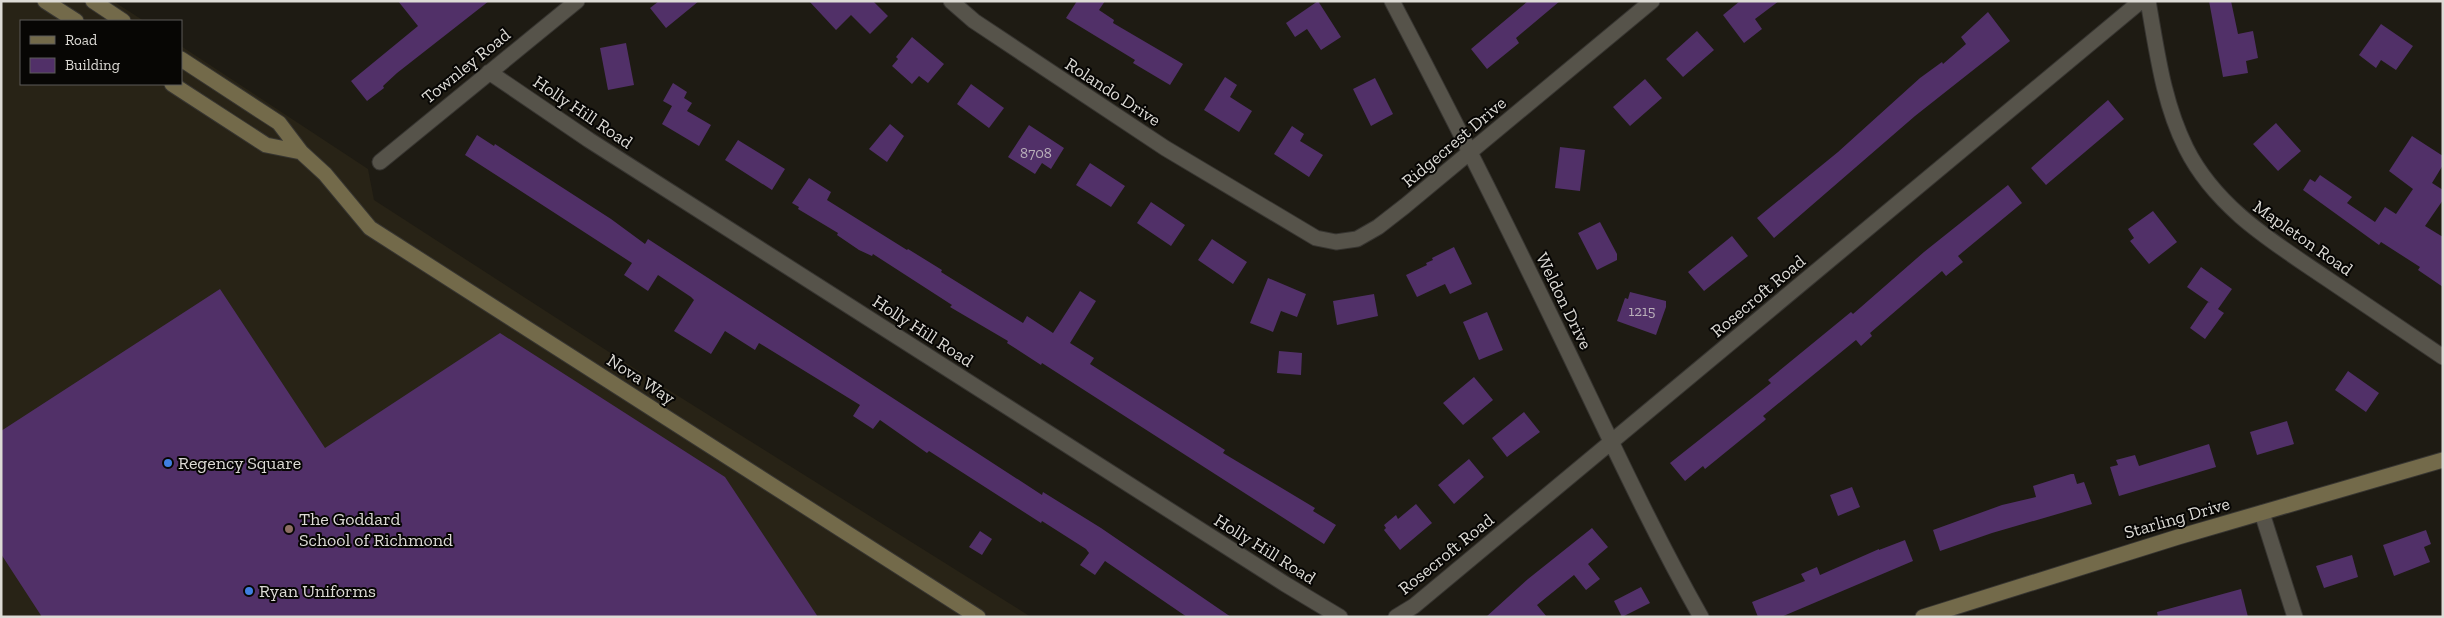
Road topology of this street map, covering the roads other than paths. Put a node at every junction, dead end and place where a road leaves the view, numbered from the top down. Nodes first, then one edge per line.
1 (45, 1) edge
2 (93, 1) edge
3 (577, 1) edge
4 (951, 1) edge
5 (1392, 1) edge
6 (1652, 1) edge
7 (2141, 1) edge
8 (2148, 1) edge
9 (74, 20) edge
10 (122, 20) edge
11 (182, 60) edge
12 (489, 72) junction
13 (174, 85) edge
14 (301, 152) junction
15 (1472, 152) junction
16 (380, 162) dead end
17 (1261, 205) joint
18 (2443, 357) edge
19 (1612, 442) junction
20 (2443, 460) edge
21 (2262, 513) junction
22 (978, 617) edge
23 (1340, 617) edge
24 (1396, 617) edge
25 (1701, 617) edge
26 (1924, 617) edge
27 (2296, 617) edge

1 - 9 street
2 - 10 street
3 - 12 street, Townley Road
4 - 17 street, Rolando Drive
5 - 15 street, Weldon Drive
6 - 15 street, Ridgecrest Drive
7 - 19 street, Rosecroft Road
8 - 18 street, Mapleton Road
11 - 14 street
12 - 16 street, Townley Road
12 - 23 street, Holly Hill Road
13 - 14 street
14 - 22 street, Nova Way
15 - 17 street, Ridgecrest Drive
15 - 19 street, Weldon Drive
19 - 24 street, Rosecroft Road
19 - 25 street, Weldon Drive
20 - 21 street, Starling Drive
21 - 26 street, Starling Drive
21 - 27 street

